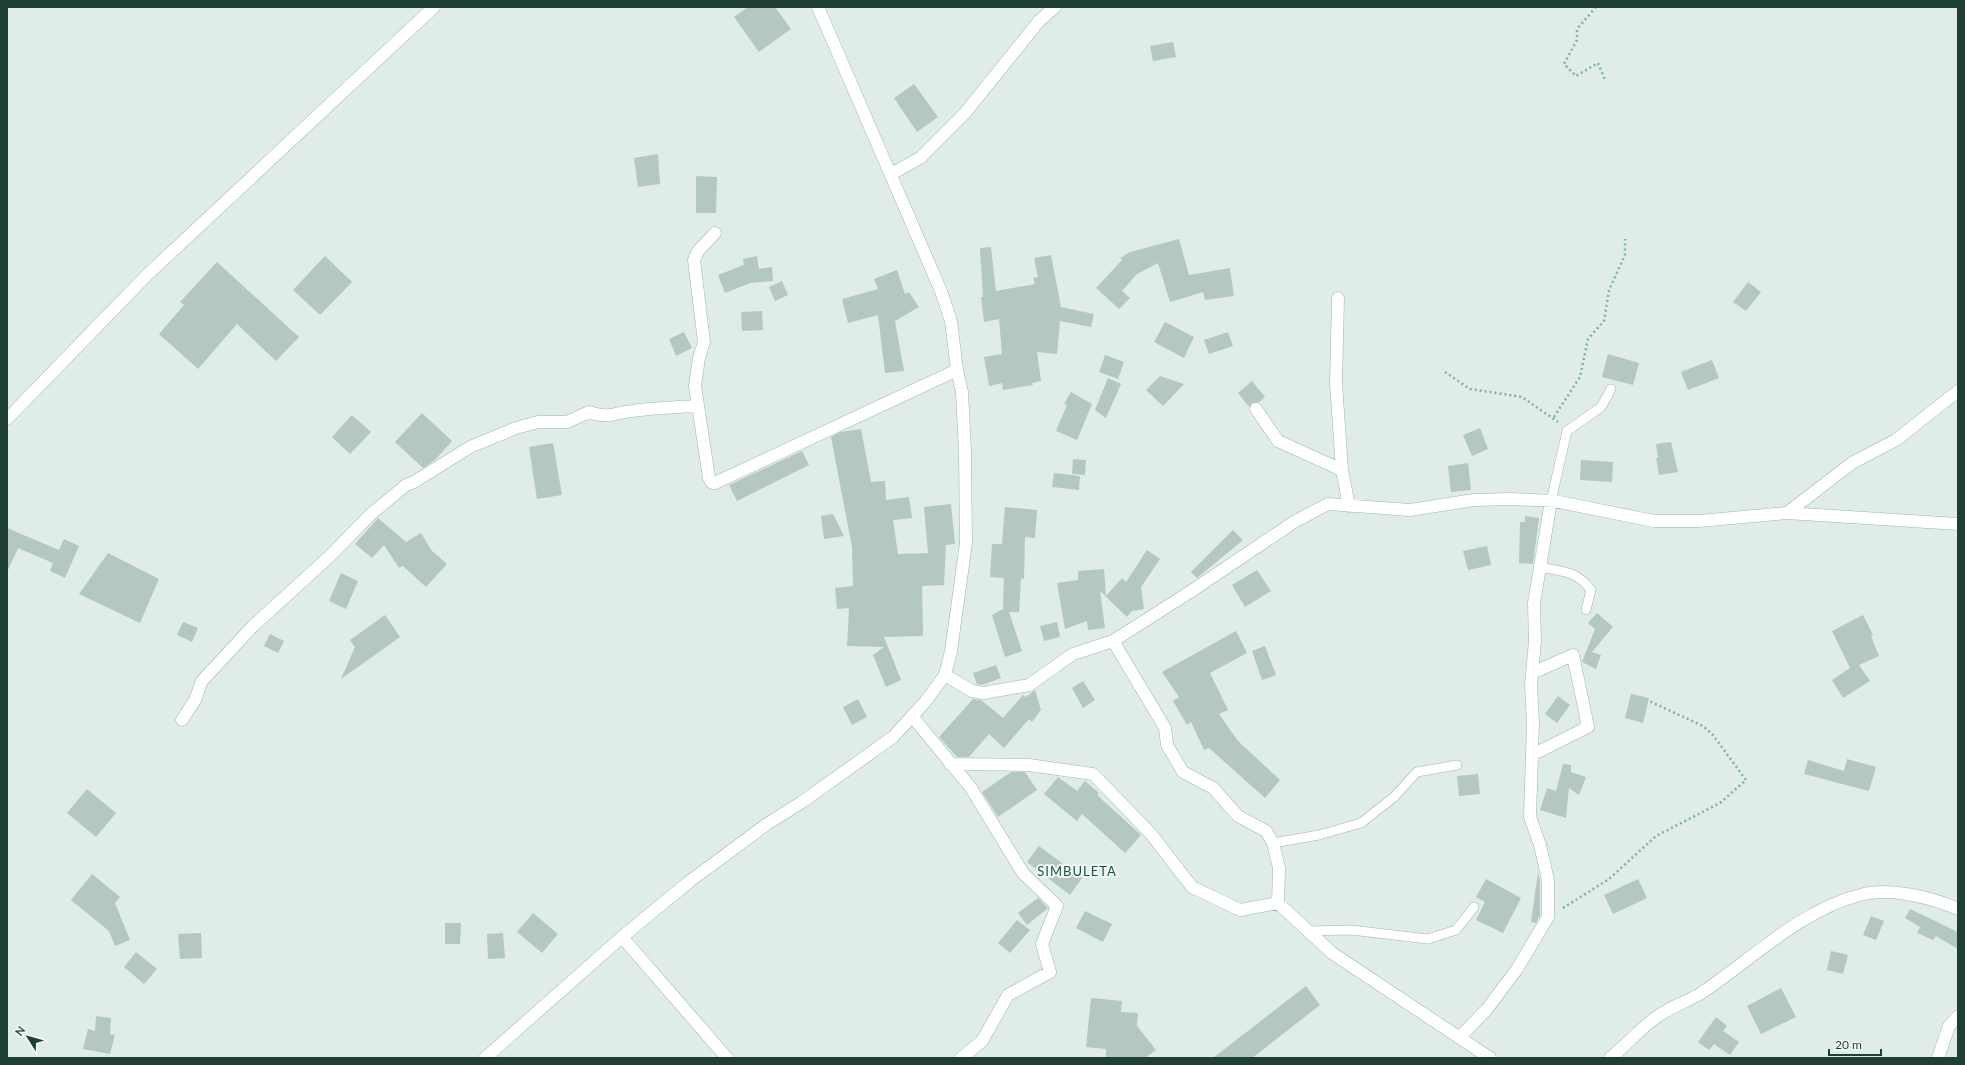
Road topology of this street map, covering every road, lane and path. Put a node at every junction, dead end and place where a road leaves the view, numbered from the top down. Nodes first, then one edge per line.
1 (434, 7) edge
2 (818, 7) edge
3 (1055, 7) edge
4 (1596, 7) edge
5 (1605, 80) dead end
6 (891, 174) junction
7 (715, 233) dead end
8 (1625, 239) dead end
9 (1338, 298) dead end
10 (957, 370) junction
11 (1444, 372) dead end
12 (1611, 389) dead end
13 (1958, 391) edge
14 (698, 406) junction
15 (1256, 409) dead end
16 (1554, 417) junction
17 (7, 419) edge
18 (1567, 431) junction
19 (1342, 470) junction
20 (1551, 501) junction
21 (1349, 506) junction
22 (1787, 513) junction
23 (1958, 524) edge
24 (1540, 567) junction
25 (1586, 610) dead end
26 (1113, 641) junction
27 (1532, 673) junction
28 (945, 675) junction
29 (1649, 701) dead end
30 (912, 716) junction
31 (182, 720) dead end
32 (1532, 755) junction
33 (950, 764) junction
34 (1457, 765) dead end
35 (1273, 843) junction
36 (1278, 903) junction
37 (1474, 907) dead end
38 (1958, 909) edge
39 (1548, 917) junction
40 (1308, 932) junction
41 (622, 937) junction
42 (1958, 1016) edge
43 (1459, 1038) junction
44 (485, 1058) edge
45 (727, 1058) edge
46 (960, 1058) edge
47 (1490, 1058) edge
48 (1610, 1058) edge
49 (1938, 1058) edge

1 - 17 street
2 - 6 street
3 - 6 street
4 - 5 path
6 - 10 street
7 - 14 street
8 - 16 path
9 - 19 street
10 - 14 street
10 - 28 street
11 - 16 path
12 - 18 lane
13 - 22 street
14 - 31 street
15 - 19 street
16 - 18 path
18 - 20 lane
19 - 21 street
20 - 21 street
20 - 22 street
20 - 24 street
21 - 26 street
22 - 23 street
24 - 25 lane
24 - 27 street
26 - 28 street
26 - 35 street
27 - 32 street
27 - 32 street
28 - 30 street
29 - 39 path
30 - 33 street
30 - 41 street
32 - 39 street
33 - 36 street
33 - 46 street
34 - 35 lane
35 - 36 street
36 - 40 street
37 - 40 lane
38 - 48 street
39 - 43 street
40 - 43 street
41 - 44 street
41 - 45 street
42 - 49 street
43 - 47 street

